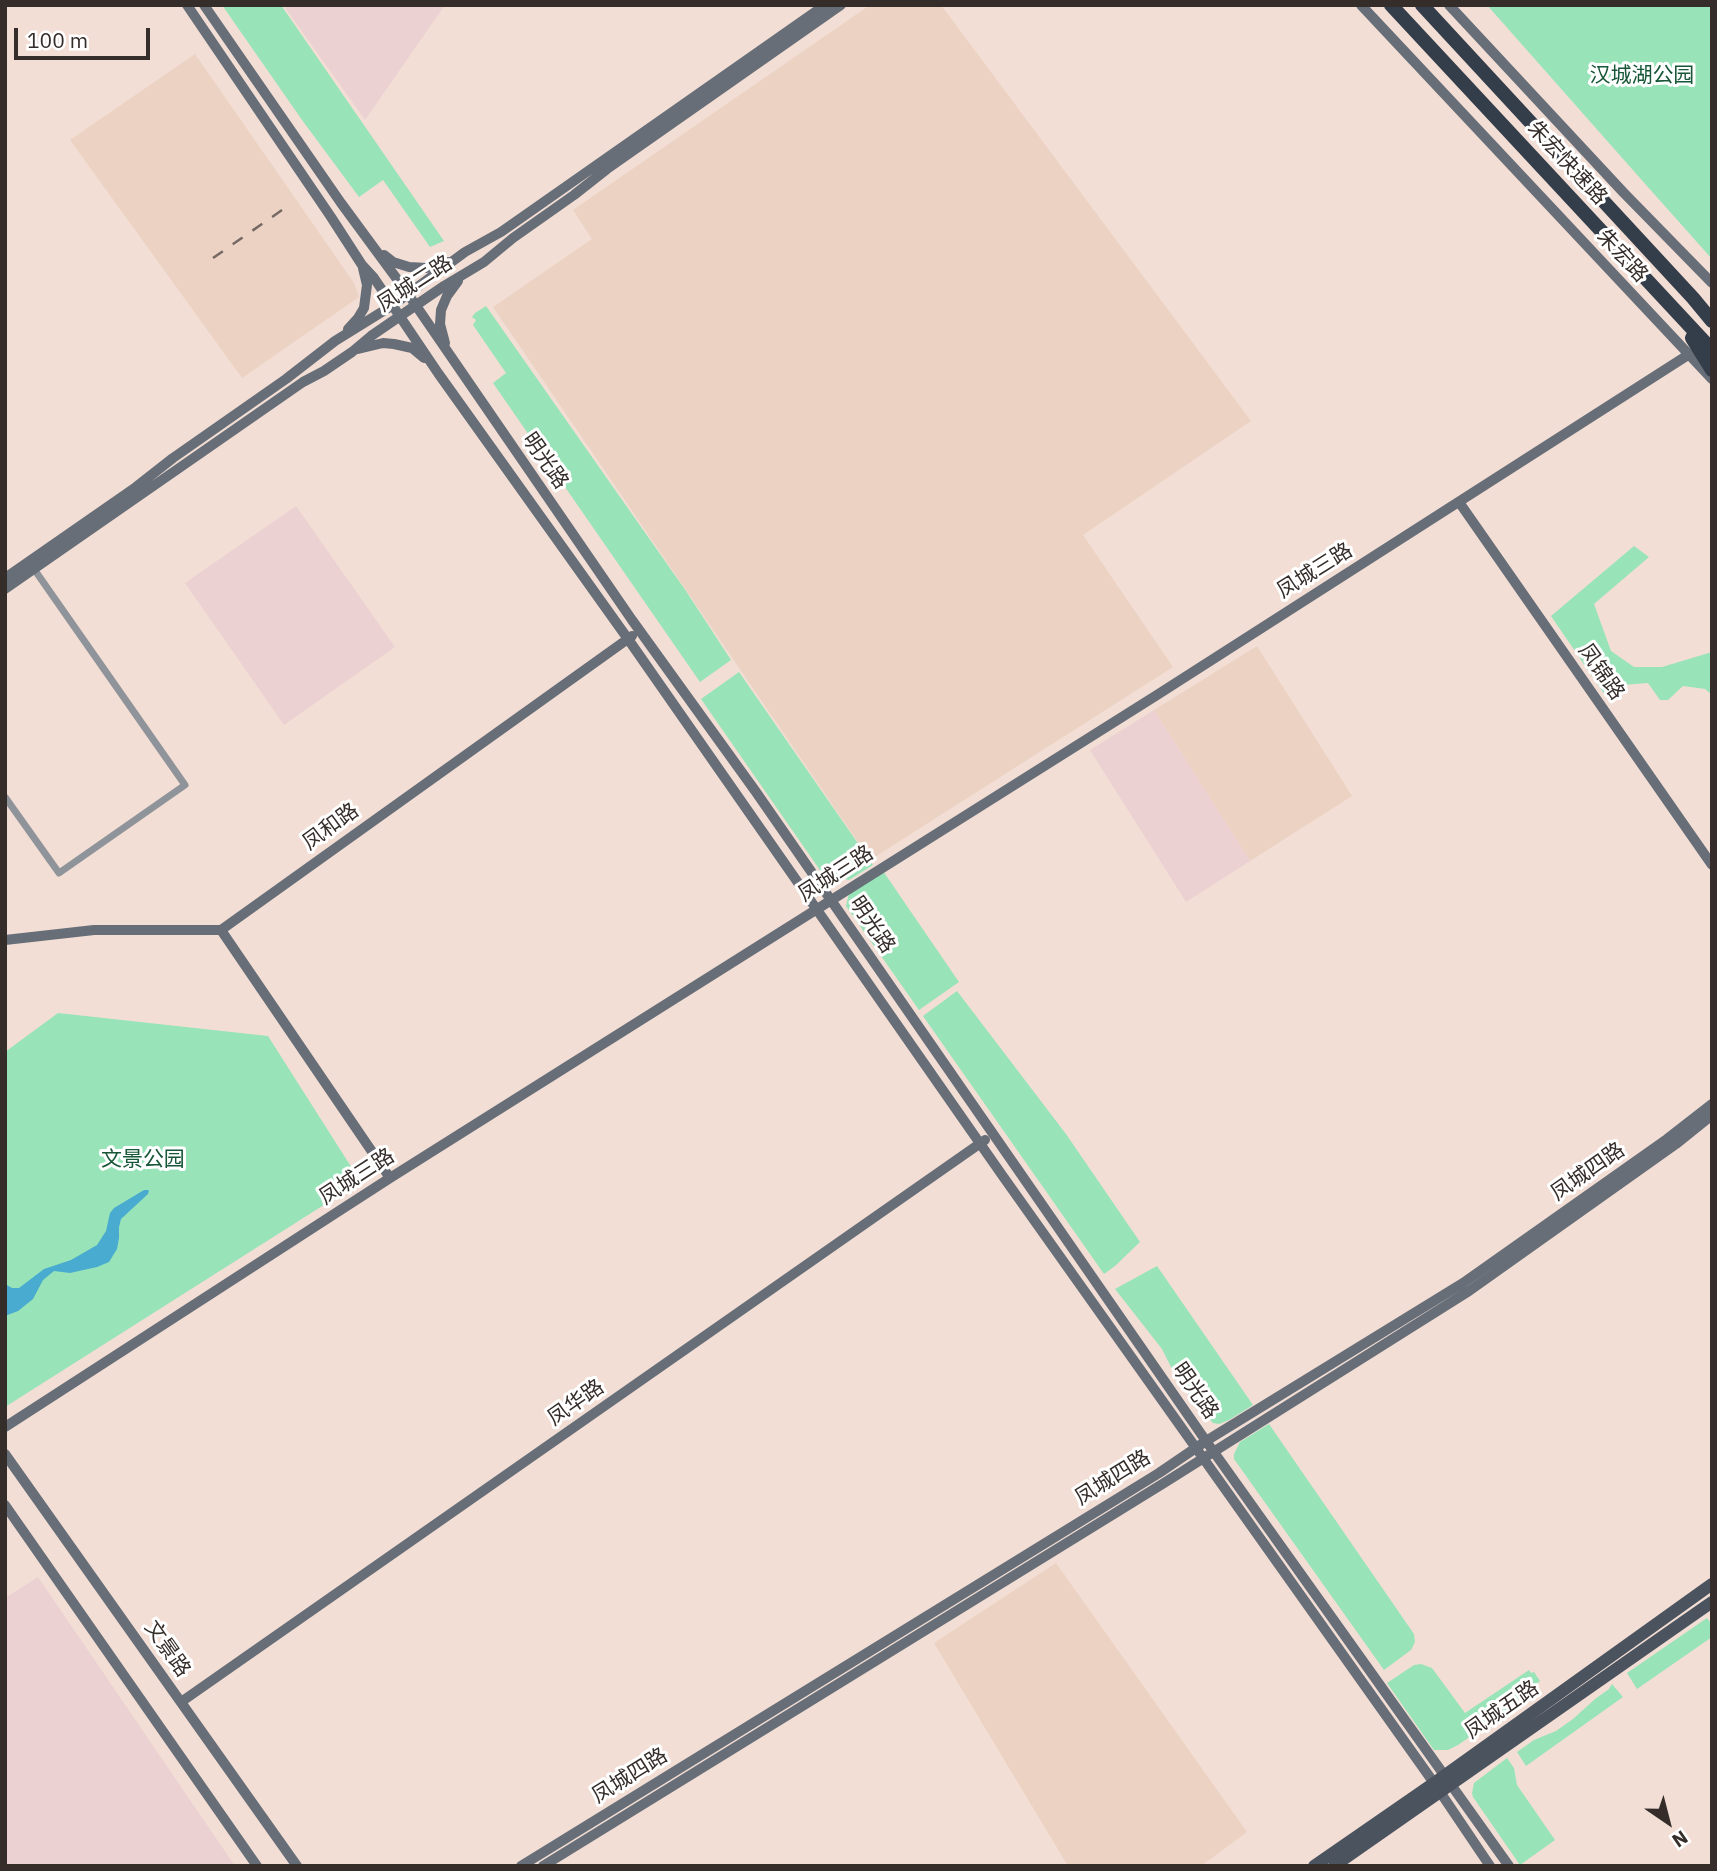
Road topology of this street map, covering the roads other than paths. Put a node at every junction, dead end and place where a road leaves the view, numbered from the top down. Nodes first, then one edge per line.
1 (187, 5) edge
2 (204, 5) edge
3 (825, 5) edge
4 (841, 5) edge
5 (1361, 5) edge
6 (1391, 5) edge
7 (1422, 5) edge
8 (1449, 5) edge
9 (371, 242) junction
10 (454, 260) junction
11 (362, 265) junction
12 (470, 271) junction
13 (1712, 283) edge
14 (408, 294) junction
15 (1693, 298) junction
16 (393, 305) junction
17 (415, 306) junction
18 (1712, 309) edge
19 (1677, 313) junction
20 (400, 316) junction
21 (1712, 321) edge
22 (335, 341) junction
23 (1712, 350) edge
24 (352, 352) junction
25 (1688, 355) junction
26 (453, 362) junction
27 (1712, 370) edge
28 (439, 373) junction
29 (1712, 379) edge
30 (1459, 502) junction
31 (34, 569) junction
32 (5, 578) edge
33 (5, 589) edge
34 (640, 631) junction
35 (628, 639) junction
36 (5, 797) edge
37 (1712, 865) edge
38 (831, 900) junction
39 (816, 910) junction
40 (221, 930) junction
41 (5, 940) edge
42 (1712, 1104) edge
43 (1712, 1115) edge
44 (993, 1134) junction
45 (980, 1144) junction
46 (390, 1178) junction
47 (5, 1427) edge
48 (1206, 1441) junction
49 (1195, 1448) junction
50 (1214, 1451) junction
51 (5, 1454) edge
52 (1202, 1459) junction
53 (5, 1505) edge
54 (1712, 1584) edge
55 (1712, 1602) edge
56 (181, 1702) junction
57 (1448, 1779) junction
58 (1436, 1787) junction
59 (257, 1866) edge
60 (297, 1866) edge
61 (522, 1866) edge
62 (544, 1866) edge
63 (1314, 1866) edge
64 (1335, 1866) edge
65 (1490, 1866) edge
66 (1509, 1866) edge

1 - 11 main road, 明光路
2 - 9 main road, 明光路
3 - 10 main road, 凤城二路
4 - 12 main road, 凤城二路
5 - 25 main road, 朱宏路
6 - 19 highway, 朱宏快速路
7 - 15 highway, 朱宏快速路
8 - 13 main road
9 - 10 main road
9 - 14 main road, 明光路
10 - 14 main road, 凤城二路
11 - 16 main road, 明光路
11 - 22 main road
12 - 17 main road, 凤城二路
12 - 26 main road
14 - 16 main road, 凤城二路
14 - 17 main road, 明光路
15 - 18 highway
15 - 21 highway, 朱宏快速路
16 - 20 main road, 明光路
16 - 22 main road, 凤城二路
17 - 20 main road, 凤城二路
17 - 26 main road, 明光路
19 - 23 highway, 朱宏快速路
19 - 27 highway
20 - 24 main road, 凤城二路
20 - 28 main road, 明光路
22 - 32 main road, 凤城二路
24 - 28 main road
24 - 31 main road, 凤城二路
25 - 29 main road, 朱宏路
25 - 30 main road, 凤城三路
26 - 34 main road, 明光路
28 - 35 main road, 明光路
30 - 37 main road, 凤锦路
30 - 38 main road, 凤城三路
31 - 33 main road, 凤城二路
31 - 36 street
34 - 35 main road, 凤和路
34 - 38 main road, 明光路
35 - 39 main road, 明光路
35 - 40 main road, 凤和路
38 - 39 main road, 凤城三路
38 - 44 main road, 明光路
39 - 45 main road, 明光路
39 - 46 main road, 凤城三路
40 - 41 main road
40 - 46 main road
42 - 48 main road, 凤城四路
43 - 50 main road, 凤城四路
44 - 45 main road, 凤华路
44 - 48 main road, 明光路
45 - 49 main road, 明光路
45 - 56 main road, 凤华路
46 - 47 main road, 凤城三路
48 - 49 main road, 凤城四路
48 - 50 main road, 明光路
49 - 52 main road, 明光路
49 - 61 main road, 凤城四路
50 - 52 main road, 凤城四路
50 - 57 main road, 明光路
51 - 56 main road, 文景路
52 - 58 main road, 明光路
52 - 62 main road, 凤城四路
53 - 59 main road
54 - 57 main road, 凤城五路
55 - 57 main road, 凤城五路
56 - 60 main road, 文景路
57 - 58 main road, 凤城五路
57 - 66 main road, 明光路
58 - 63 main road, 凤城五路
58 - 64 main road, 凤城五路
58 - 65 main road, 明光路

